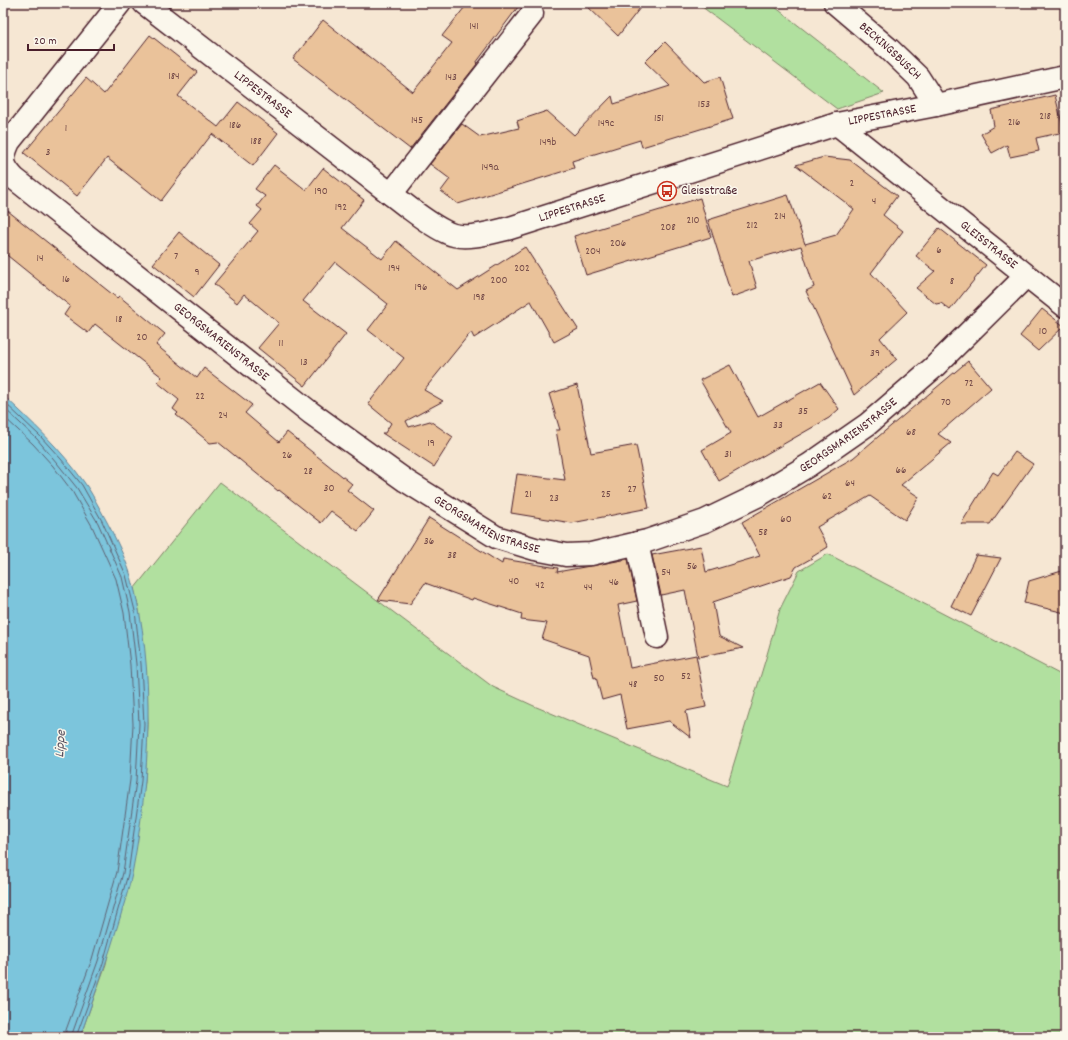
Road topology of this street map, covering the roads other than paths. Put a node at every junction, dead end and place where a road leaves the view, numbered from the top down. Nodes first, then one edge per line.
1 (120, 3) edge
2 (144, 3) edge
3 (835, 3) edge
4 (532, 14) dead end
5 (1065, 77) edge
6 (936, 105) junction
7 (837, 124) junction
8 (391, 194) junction
9 (1026, 276) junction
10 (1065, 306) edge
11 (637, 543) junction
12 (657, 636) dead end

1 - 11 street, GEORGSMARIENSTRASSE
2 - 8 street, LIPPESTRASSE
3 - 6 street, BECKINGSBUSCH
4 - 8 street
5 - 6 street, LIPPESTRASSE
6 - 7 street, LIPPESTRASSE
7 - 8 street, LIPPESTRASSE
7 - 9 street, GLEISSTRASSE
9 - 10 street, GLEISSTRASSE
9 - 11 street, GEORGSMARIENSTRASSE
11 - 12 street

